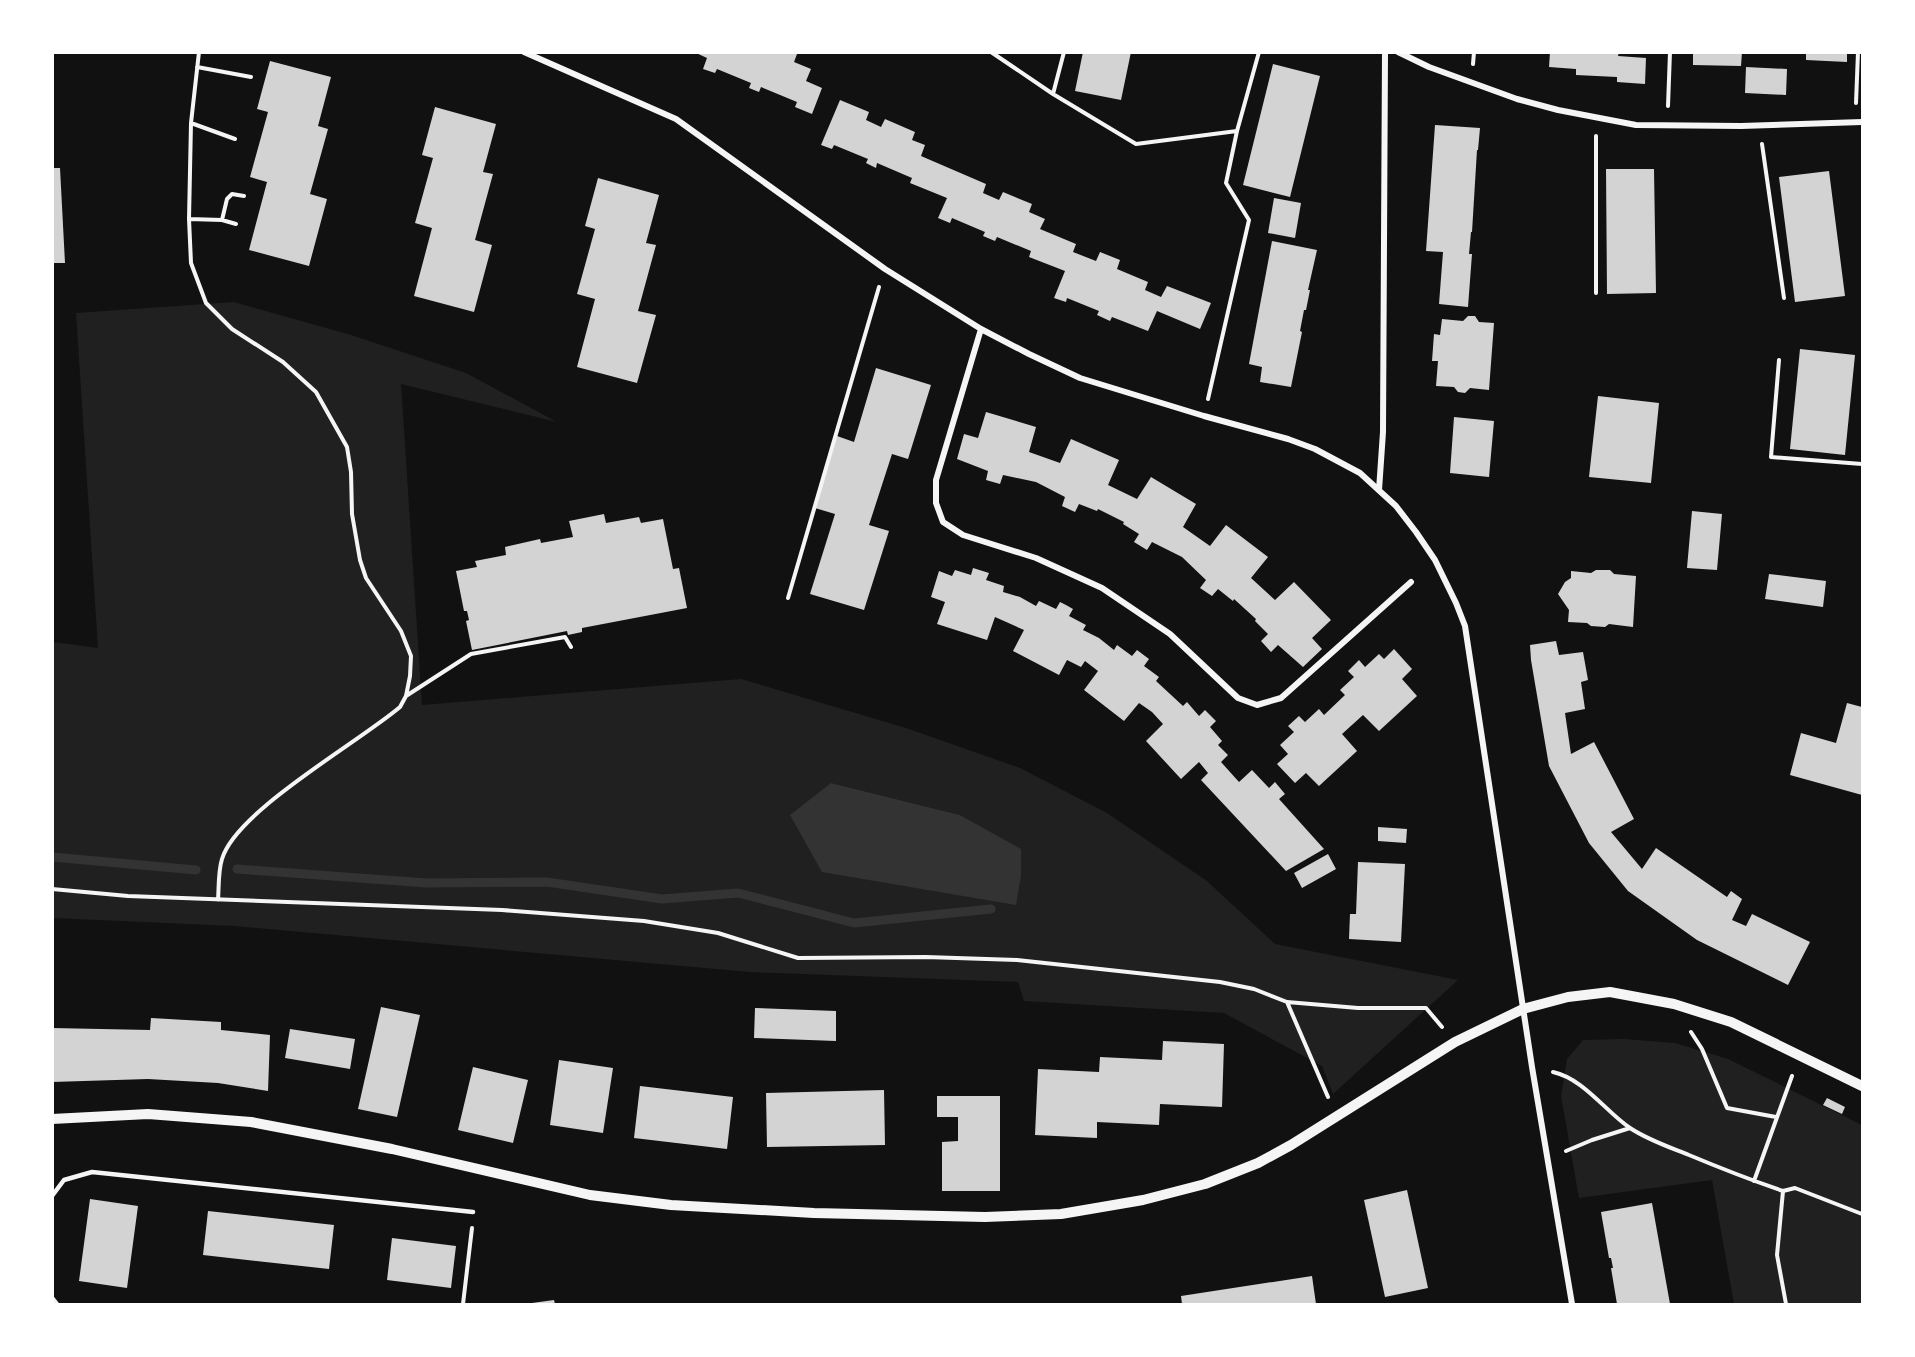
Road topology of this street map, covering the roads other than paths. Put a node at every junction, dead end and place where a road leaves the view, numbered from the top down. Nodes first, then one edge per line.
1 (524, 52) edge
2 (1384, 52) edge
3 (1398, 52) edge
4 (1859, 122) edge
5 (981, 329) junction
6 (1379, 490) junction
7 (1411, 582) dead end
8 (1523, 1010) junction
9 (1863, 1086) edge
10 (52, 1119) edge
11 (52, 1196) edge
12 (473, 1212) road end
13 (52, 1299) edge
14 (56, 1305) edge
15 (1572, 1305) edge

1 - 5 street
2 - 6 street
3 - 4 street
5 - 6 street
5 - 7 street
6 - 8 street
8 - 9 street
8 - 10 street
8 - 15 street
11 - 12 lane
13 - 14 street

